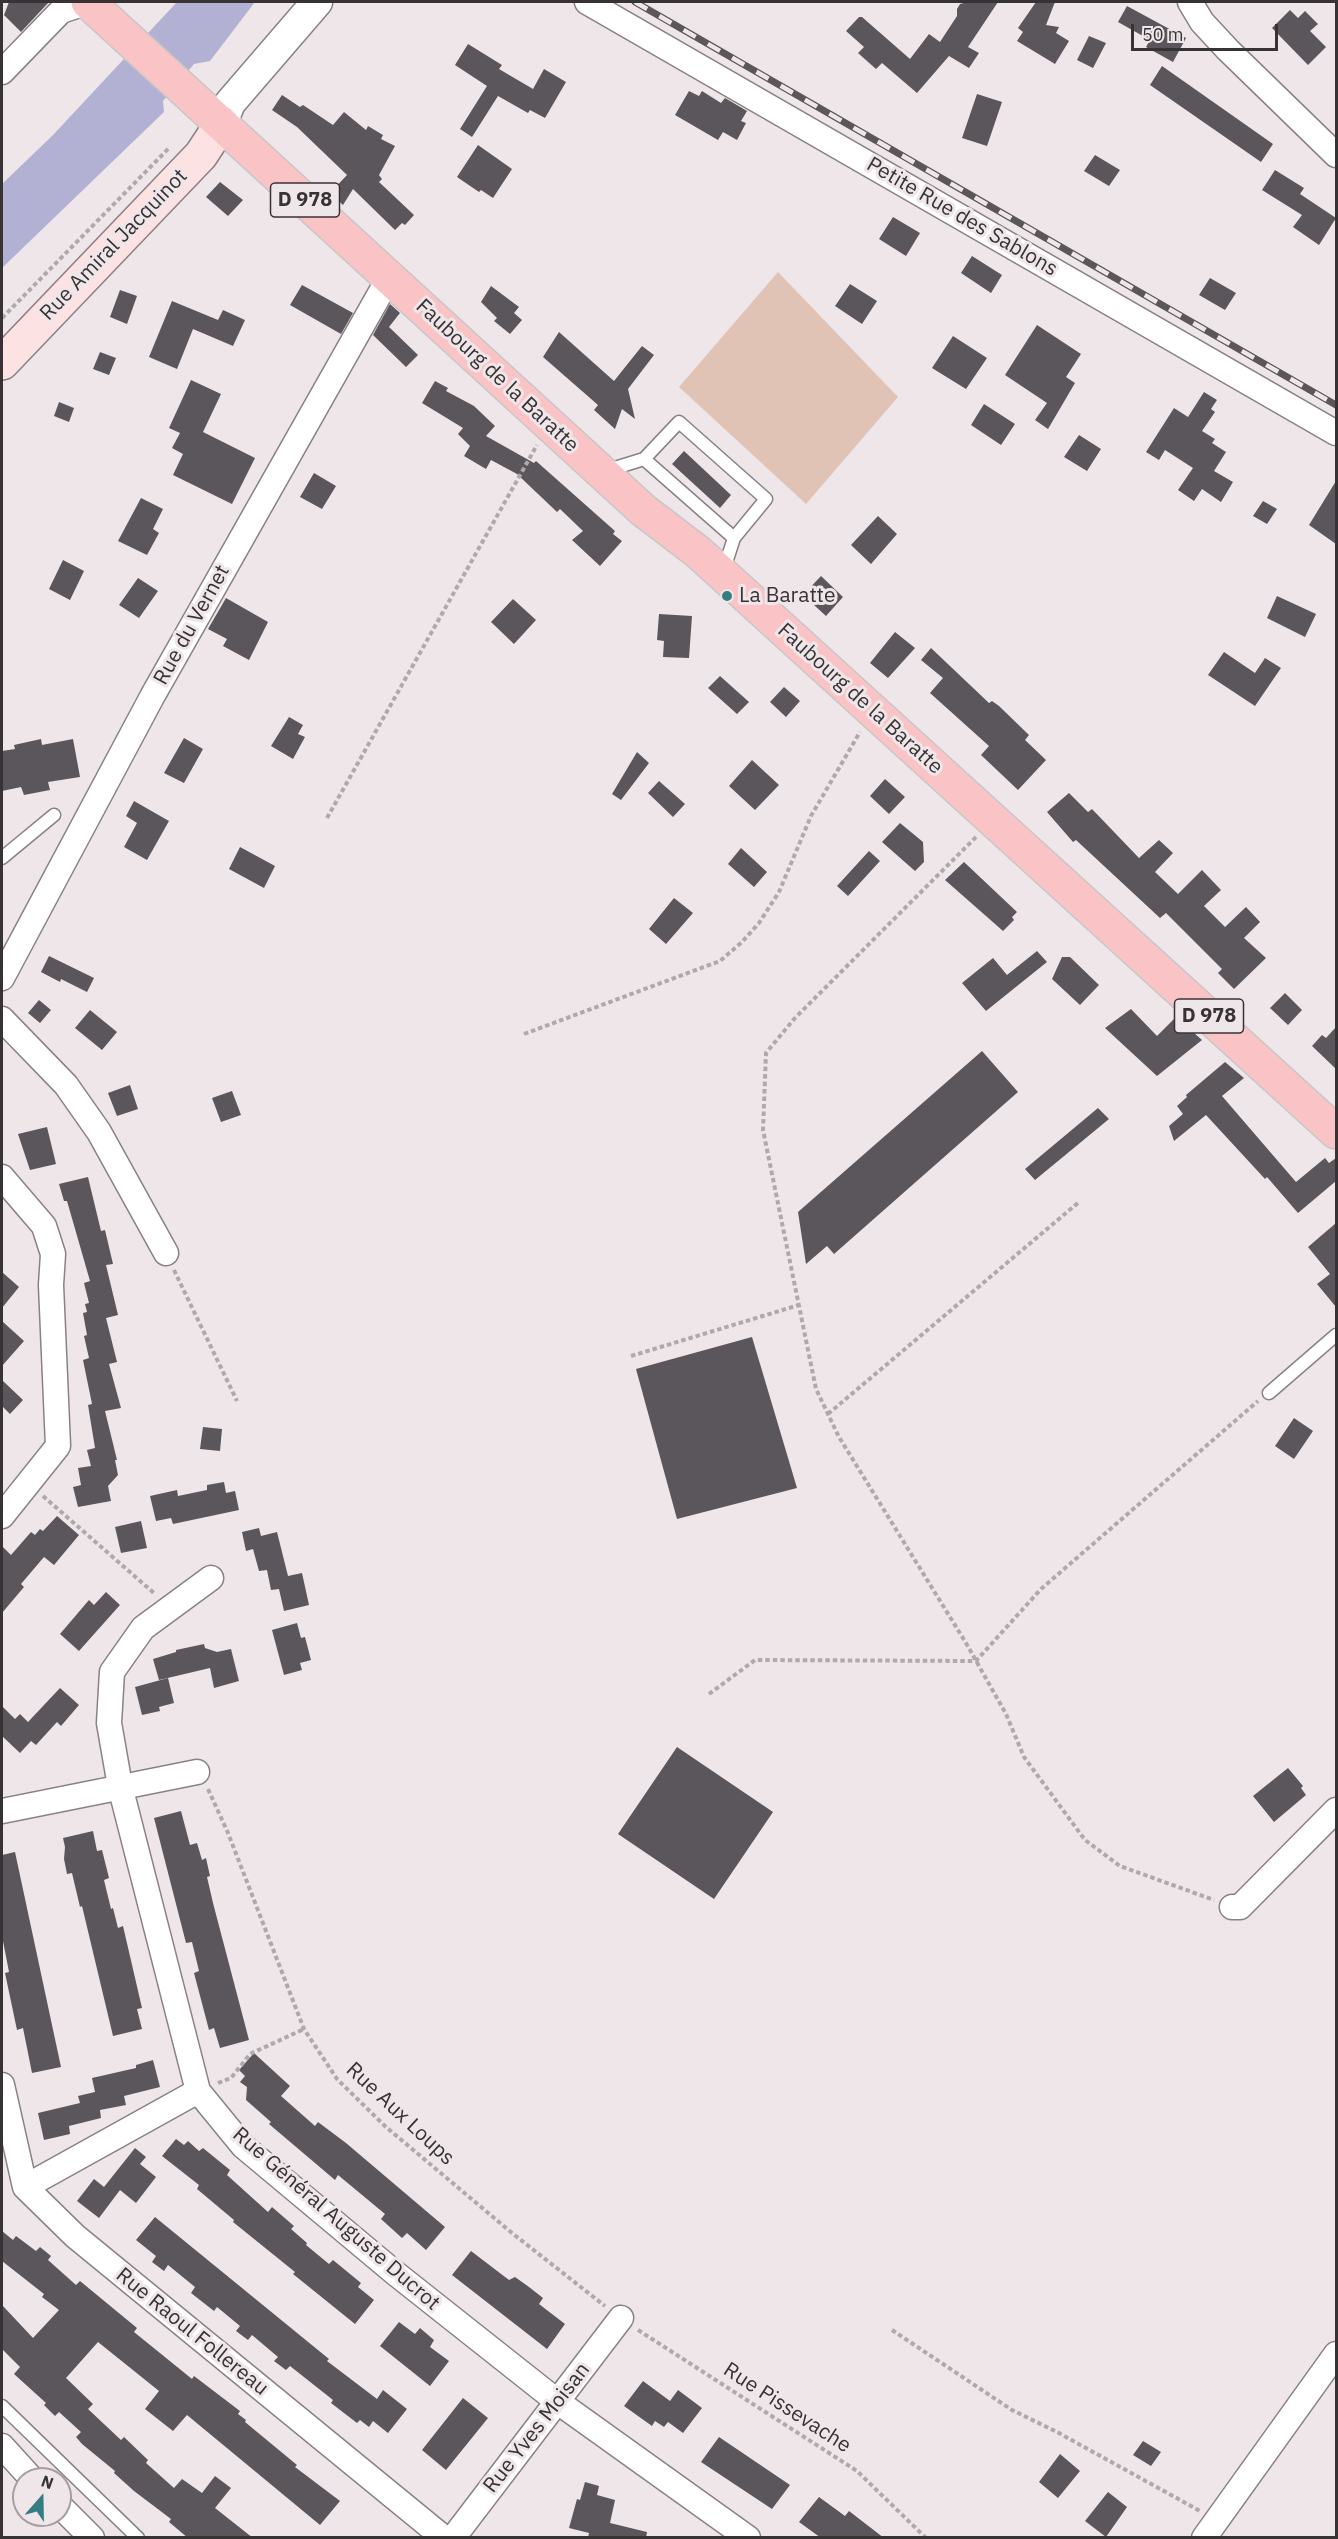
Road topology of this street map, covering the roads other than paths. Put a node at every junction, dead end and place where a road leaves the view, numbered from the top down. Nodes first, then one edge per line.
1 (317, 2) edge
2 (587, 2) edge
3 (1190, 2) edge
4 (94, 7) edge
5 (2, 72) edge
6 (222, 123) junction
7 (1336, 155) edge
8 (390, 276) junction
9 (2, 363) edge
10 (1336, 433) edge
11 (644, 459) junction
12 (601, 472) junction
13 (734, 538) junction
14 (723, 574) junction
15 (54, 815) dead end
16 (2, 858) edge
17 (4, 968) edge
18 (2, 1019) edge
19 (1336, 1132) edge
20 (2, 1177) edge
21 (166, 1253) road end
22 (1336, 1335) edge
23 (1269, 1393) road end
24 (2, 1516) edge
25 (211, 1578) dead end
26 (197, 1772) road end
27 (120, 1786) junction
28 (1336, 1810) edge
29 (2, 1811) edge
30 (1232, 1907) road end
31 (2, 2085) edge
32 (198, 2091) junction
33 (25, 2187) junction
34 (621, 2318) road end
35 (1336, 2354) edge
36 (558, 2402) junction
37 (2, 2406) edge
38 (2, 2446) edge
39 (21, 2467) edge
40 (72, 2518) edge
41 (1210, 2529) edge
42 (92, 2538) edge
43 (138, 2538) edge
44 (444, 2538) edge
45 (453, 2538) edge
46 (748, 2538) edge

1 - 6 street
2 - 10 street, Petite Rue des Sablons
3 - 7 street
4 - 5 street
4 - 6 main road, D 978
6 - 8 main road, Faubourg de la Baratte / D 978
6 - 9 main road, Rue Amiral Jacquinot
8 - 12 main road, Faubourg de la Baratte / D 978
8 - 17 street, Rue du Vernet
11 - 12 lane
11 - 13 lane
11 - 13 lane
12 - 14 main road, Faubourg de la Baratte / D 978
13 - 14 lane
14 - 19 main road, Faubourg de la Baratte / D 978
15 - 16 lane
18 - 21 street
20 - 24 street
22 - 23 lane
25 - 27 street, Rue Général Auguste Ducrot
26 - 27 street
27 - 29 street
27 - 32 street, Rue Général Auguste Ducrot
28 - 30 street
31 - 33 street
32 - 33 street
32 - 36 street, Rue Général Auguste Ducrot
33 - 44 street, Rue Raoul Follereau
34 - 36 street, Rue Yves Moisan
35 - 41 street
36 - 45 street, Rue Yves Moisan
36 - 46 street, Rue Général Auguste Ducrot
37 - 43 lane
38 - 39 street
40 - 42 street

